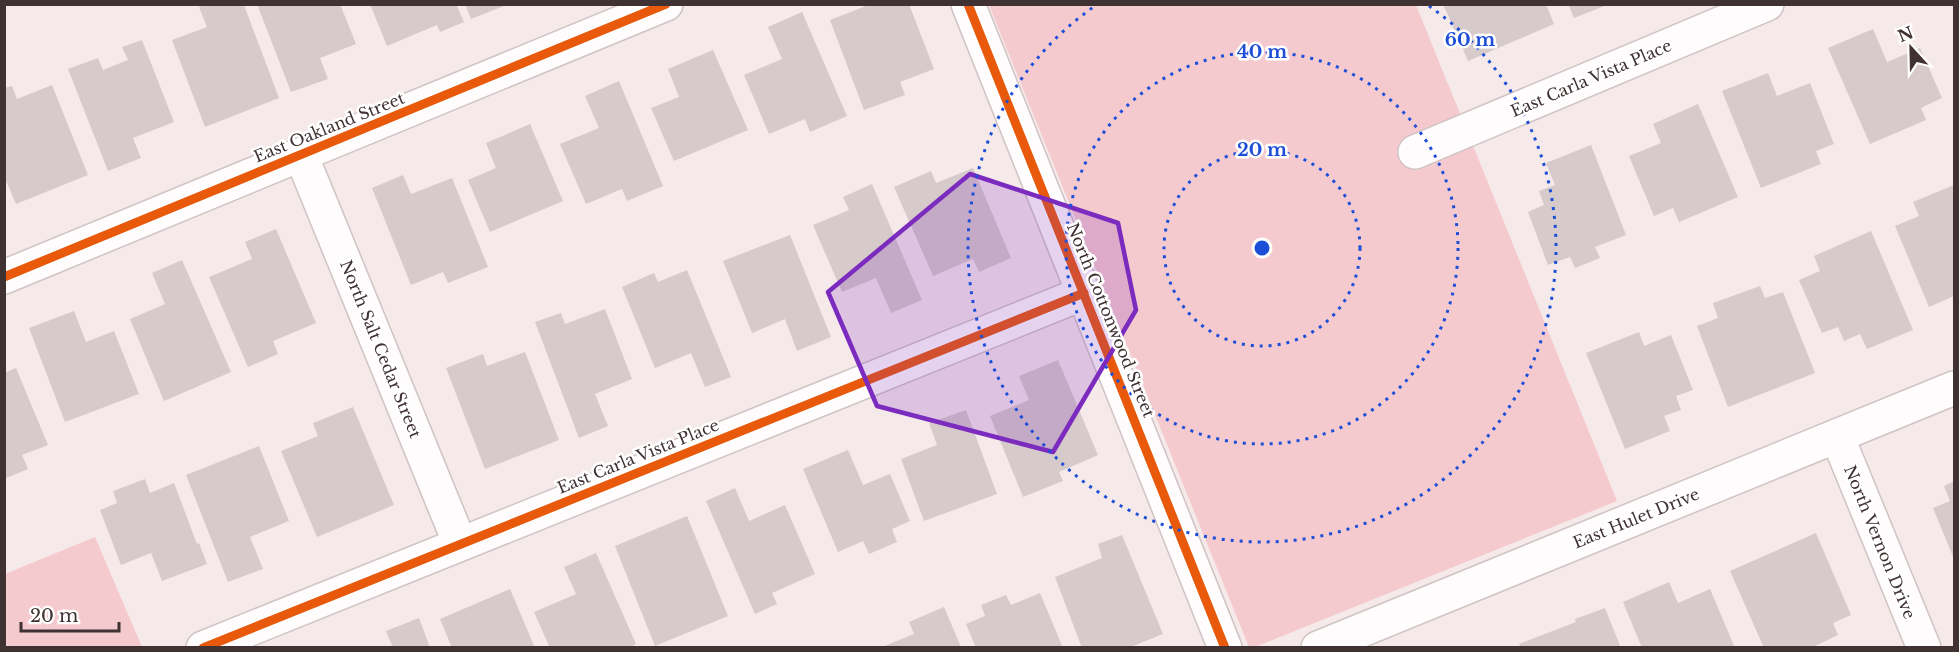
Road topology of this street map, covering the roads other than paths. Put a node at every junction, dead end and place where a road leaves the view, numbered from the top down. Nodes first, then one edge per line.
1 (666, 4) edge
2 (968, 4) edge
3 (1767, 4) edge
4 (1415, 152) dead end
5 (301, 155) junction
6 (4, 277) edge
7 (1084, 293) junction
8 (1954, 388) edge
9 (1837, 436) junction
10 (460, 544) junction
11 (203, 648) edge
12 (1225, 648) edge
13 (1318, 648) edge
14 (1924, 648) edge

1 - 5 street, East Oakland Street
2 - 7 street, North Cottonwood Street
3 - 4 street, East Carla Vista Place
5 - 6 street, East Oakland Street
5 - 10 street, North Salt Cedar Street
7 - 10 street, East Carla Vista Place
7 - 12 street, North Cottonwood Street
8 - 9 street, East Hulet Drive
9 - 13 street, East Hulet Drive
9 - 14 street, North Vernon Drive
10 - 11 street, East Carla Vista Place

